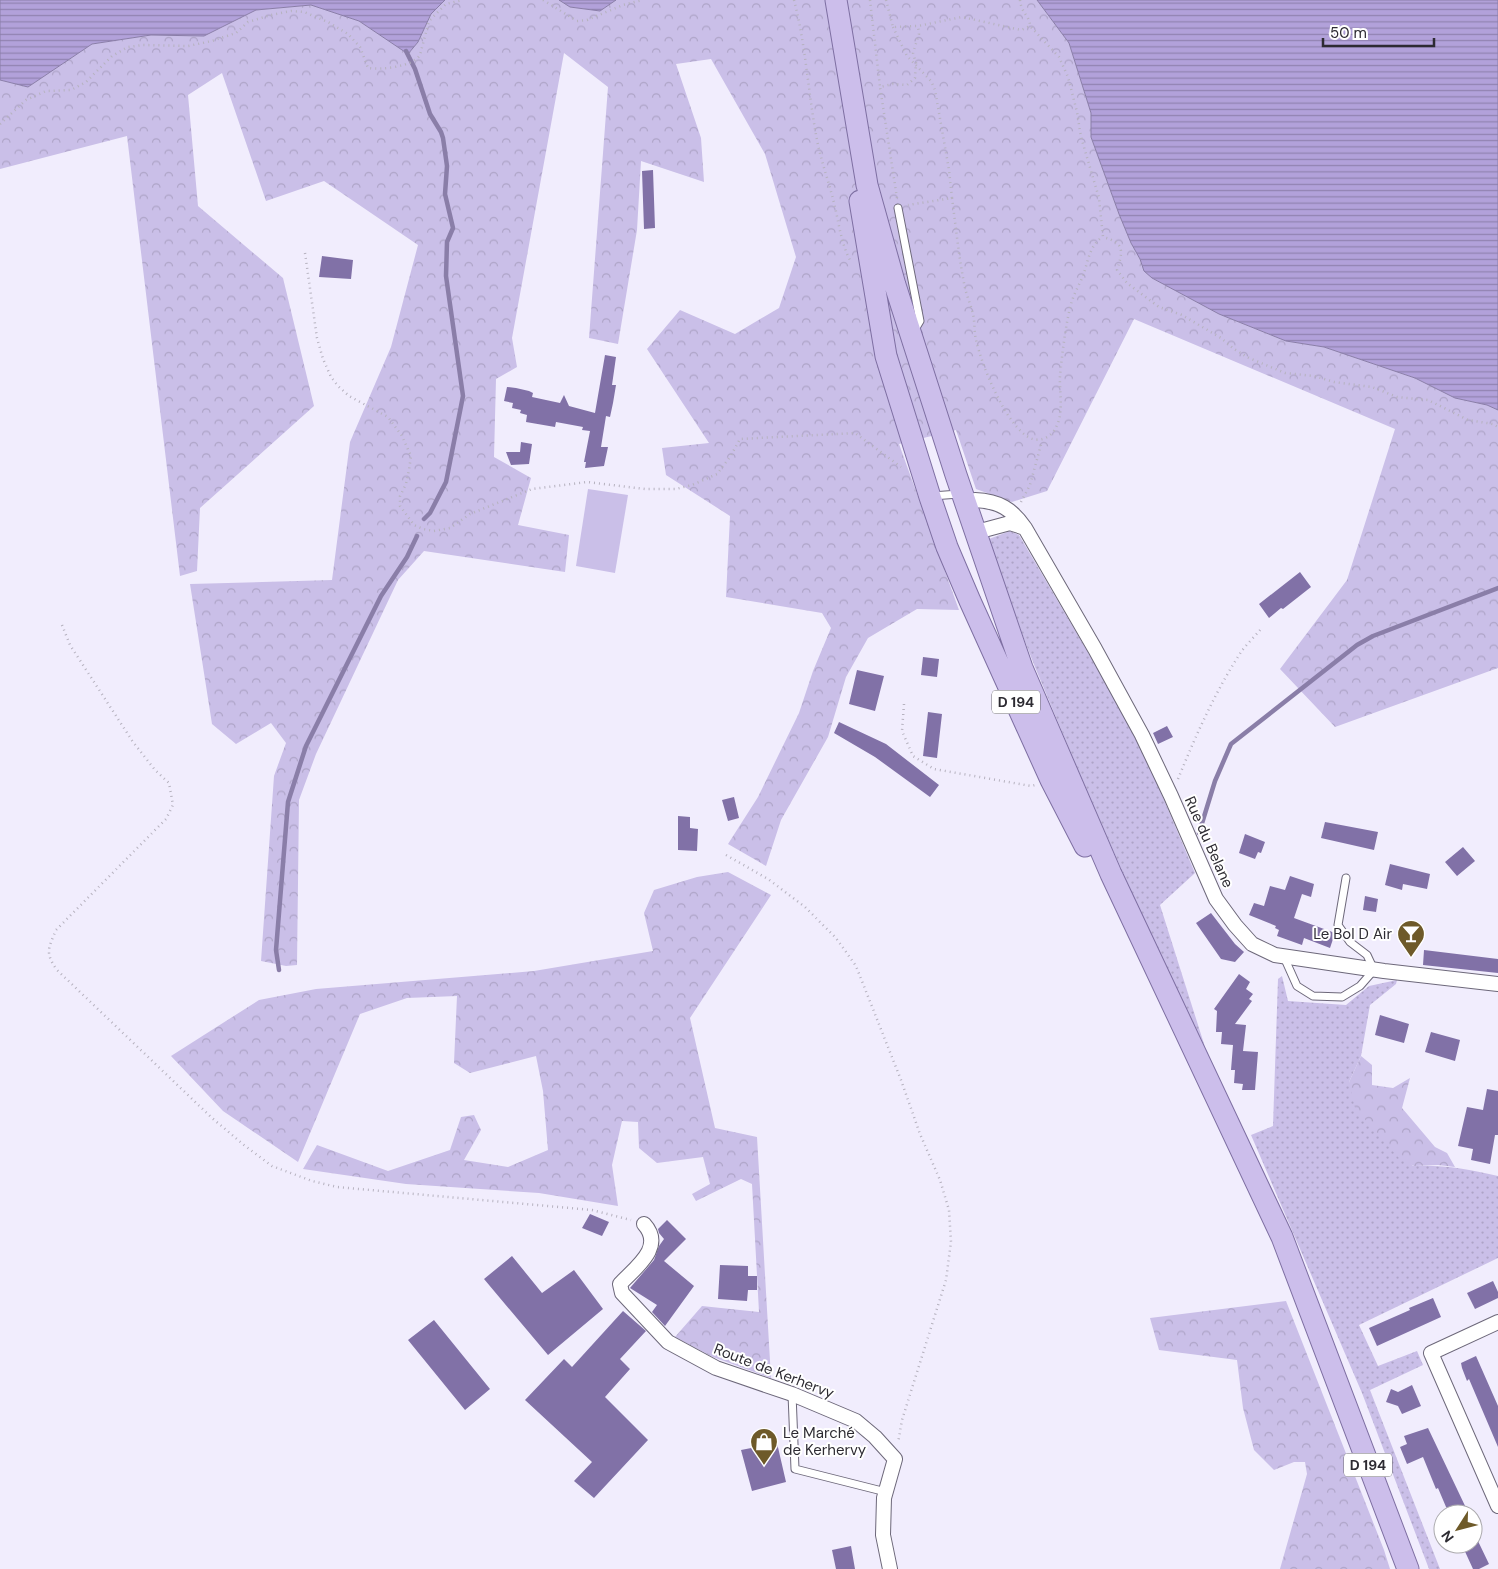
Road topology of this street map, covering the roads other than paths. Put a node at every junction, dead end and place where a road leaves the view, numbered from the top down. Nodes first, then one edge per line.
1 (836, 0) edge
2 (898, 208) road end
3 (911, 336) junction
4 (930, 497) junction
5 (968, 497) junction
6 (1025, 528) junction
7 (984, 530) dead end
8 (1346, 878) dead end
9 (1284, 957) junction
10 (1374, 970) junction
11 (1498, 984) edge
12 (644, 1224) road end
13 (1498, 1322) edge
14 (1329, 1360) junction
15 (792, 1394) junction
16 (1494, 1488) edge
17 (886, 1492) junction
18 (1498, 1506) edge
19 (890, 1569) edge
20 (1408, 1569) edge

1 - 3 main road, D 194
1 - 4 main road, D 194
2 - 3 lane
3 - 5 main road, D 194
4 - 5 lane
4 - 14 main road, D 194
5 - 6 street, Rue du Belane
5 - 14 main road, D 194
6 - 7 street
6 - 9 street, Rue du Belane
8 - 10 lane
9 - 10 street, Rue du Belane
9 - 10 lane
10 - 11 street, Rue du Belane
12 - 15 street, Route de Kerhervy
13 - 16 street
14 - 20 main road, D 194
15 - 17 street, Route de Kerhervy
15 - 17 lane
16 - 18 street
17 - 19 street

